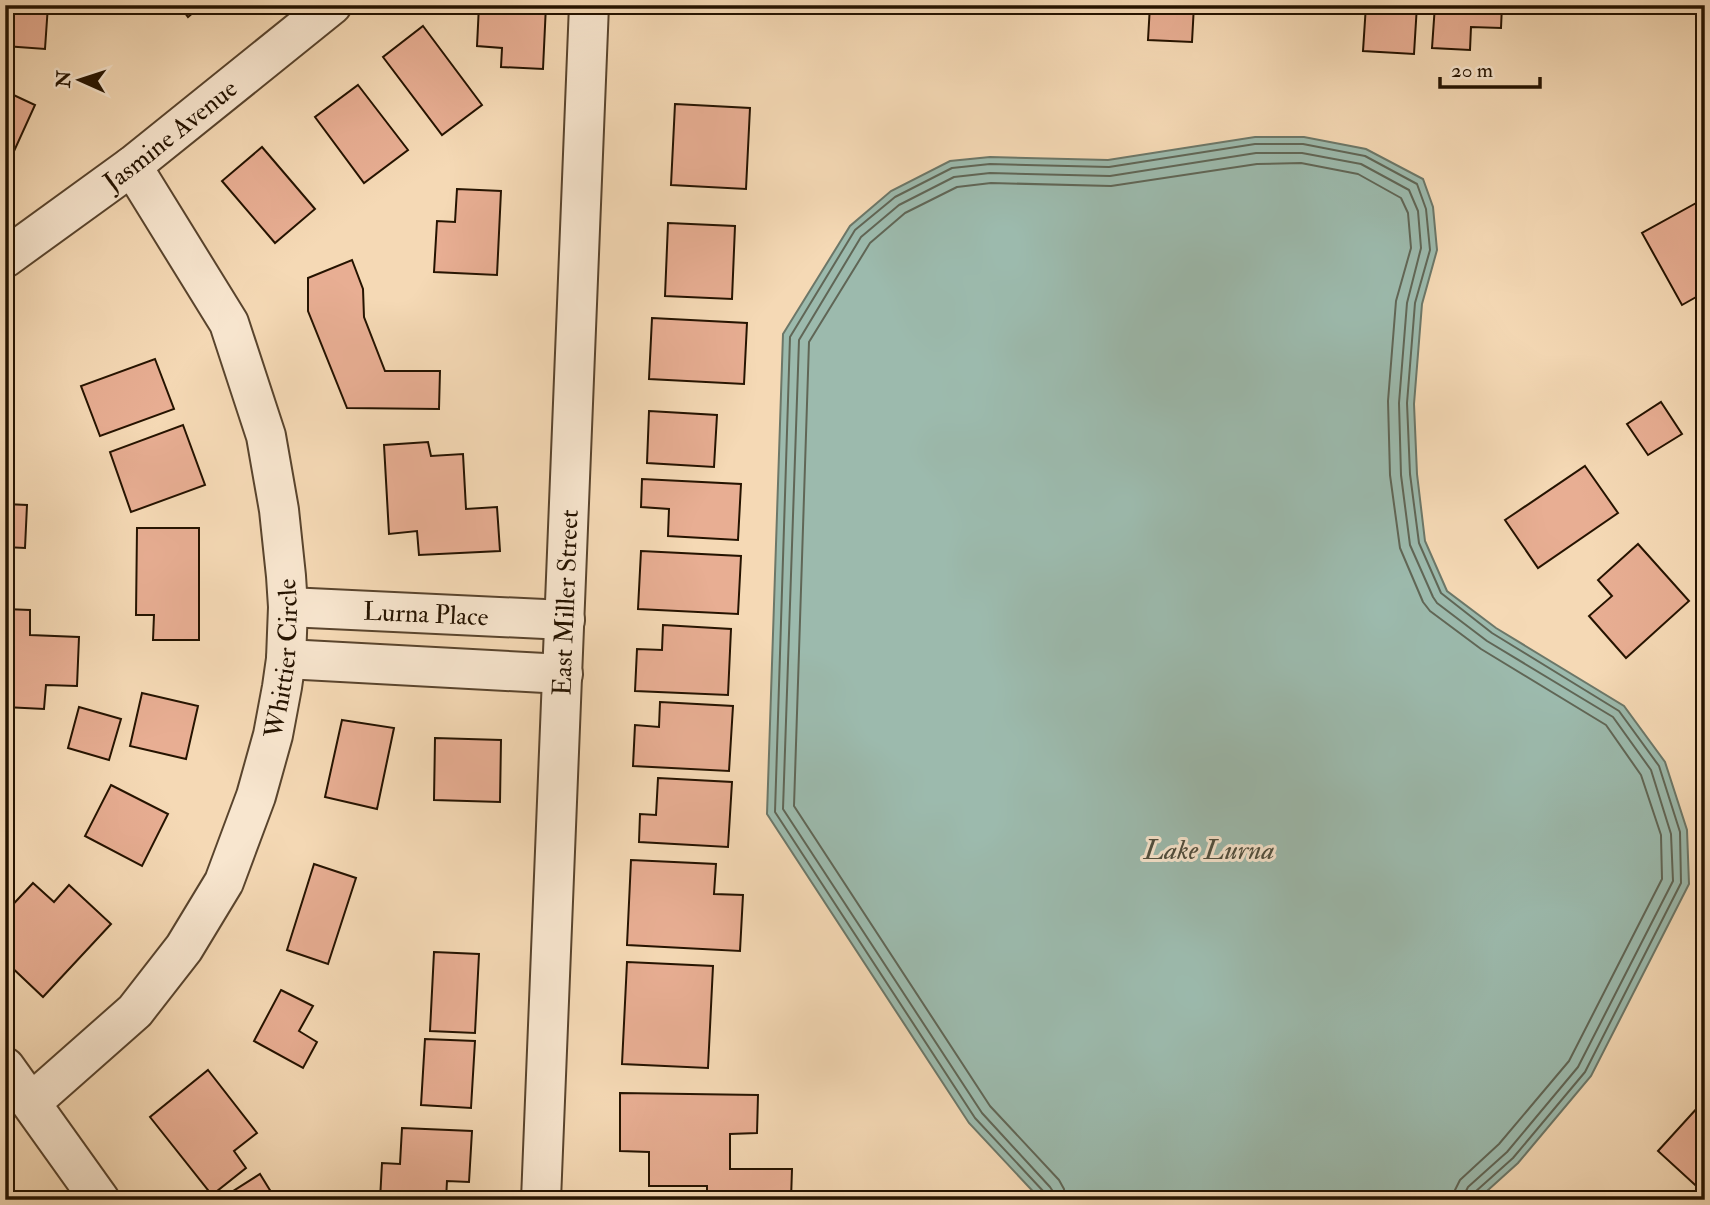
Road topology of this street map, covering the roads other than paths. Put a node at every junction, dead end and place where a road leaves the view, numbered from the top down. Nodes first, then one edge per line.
1 (332, 5) edge
2 (590, 5) edge
3 (132, 166) junction
4 (5, 258) edge
5 (288, 607) junction
6 (565, 620) junction
7 (286, 659) junction
8 (563, 674) junction
9 (5, 1067) edge
10 (32, 1102) junction
11 (100, 1200) edge
12 (541, 1200) edge

1 - 3 street, Jasmine Avenue
2 - 6 street, East Miller Street
3 - 4 street, Jasmine Avenue
3 - 5 street, Whittier Circle
5 - 6 street, Lurna Place
5 - 7 street, Whittier Circle
6 - 8 street, East Miller Street
7 - 8 street, Lurna Place
7 - 10 street, Whittier Circle
8 - 12 street, East Miller Street
9 - 10 street
10 - 11 street

